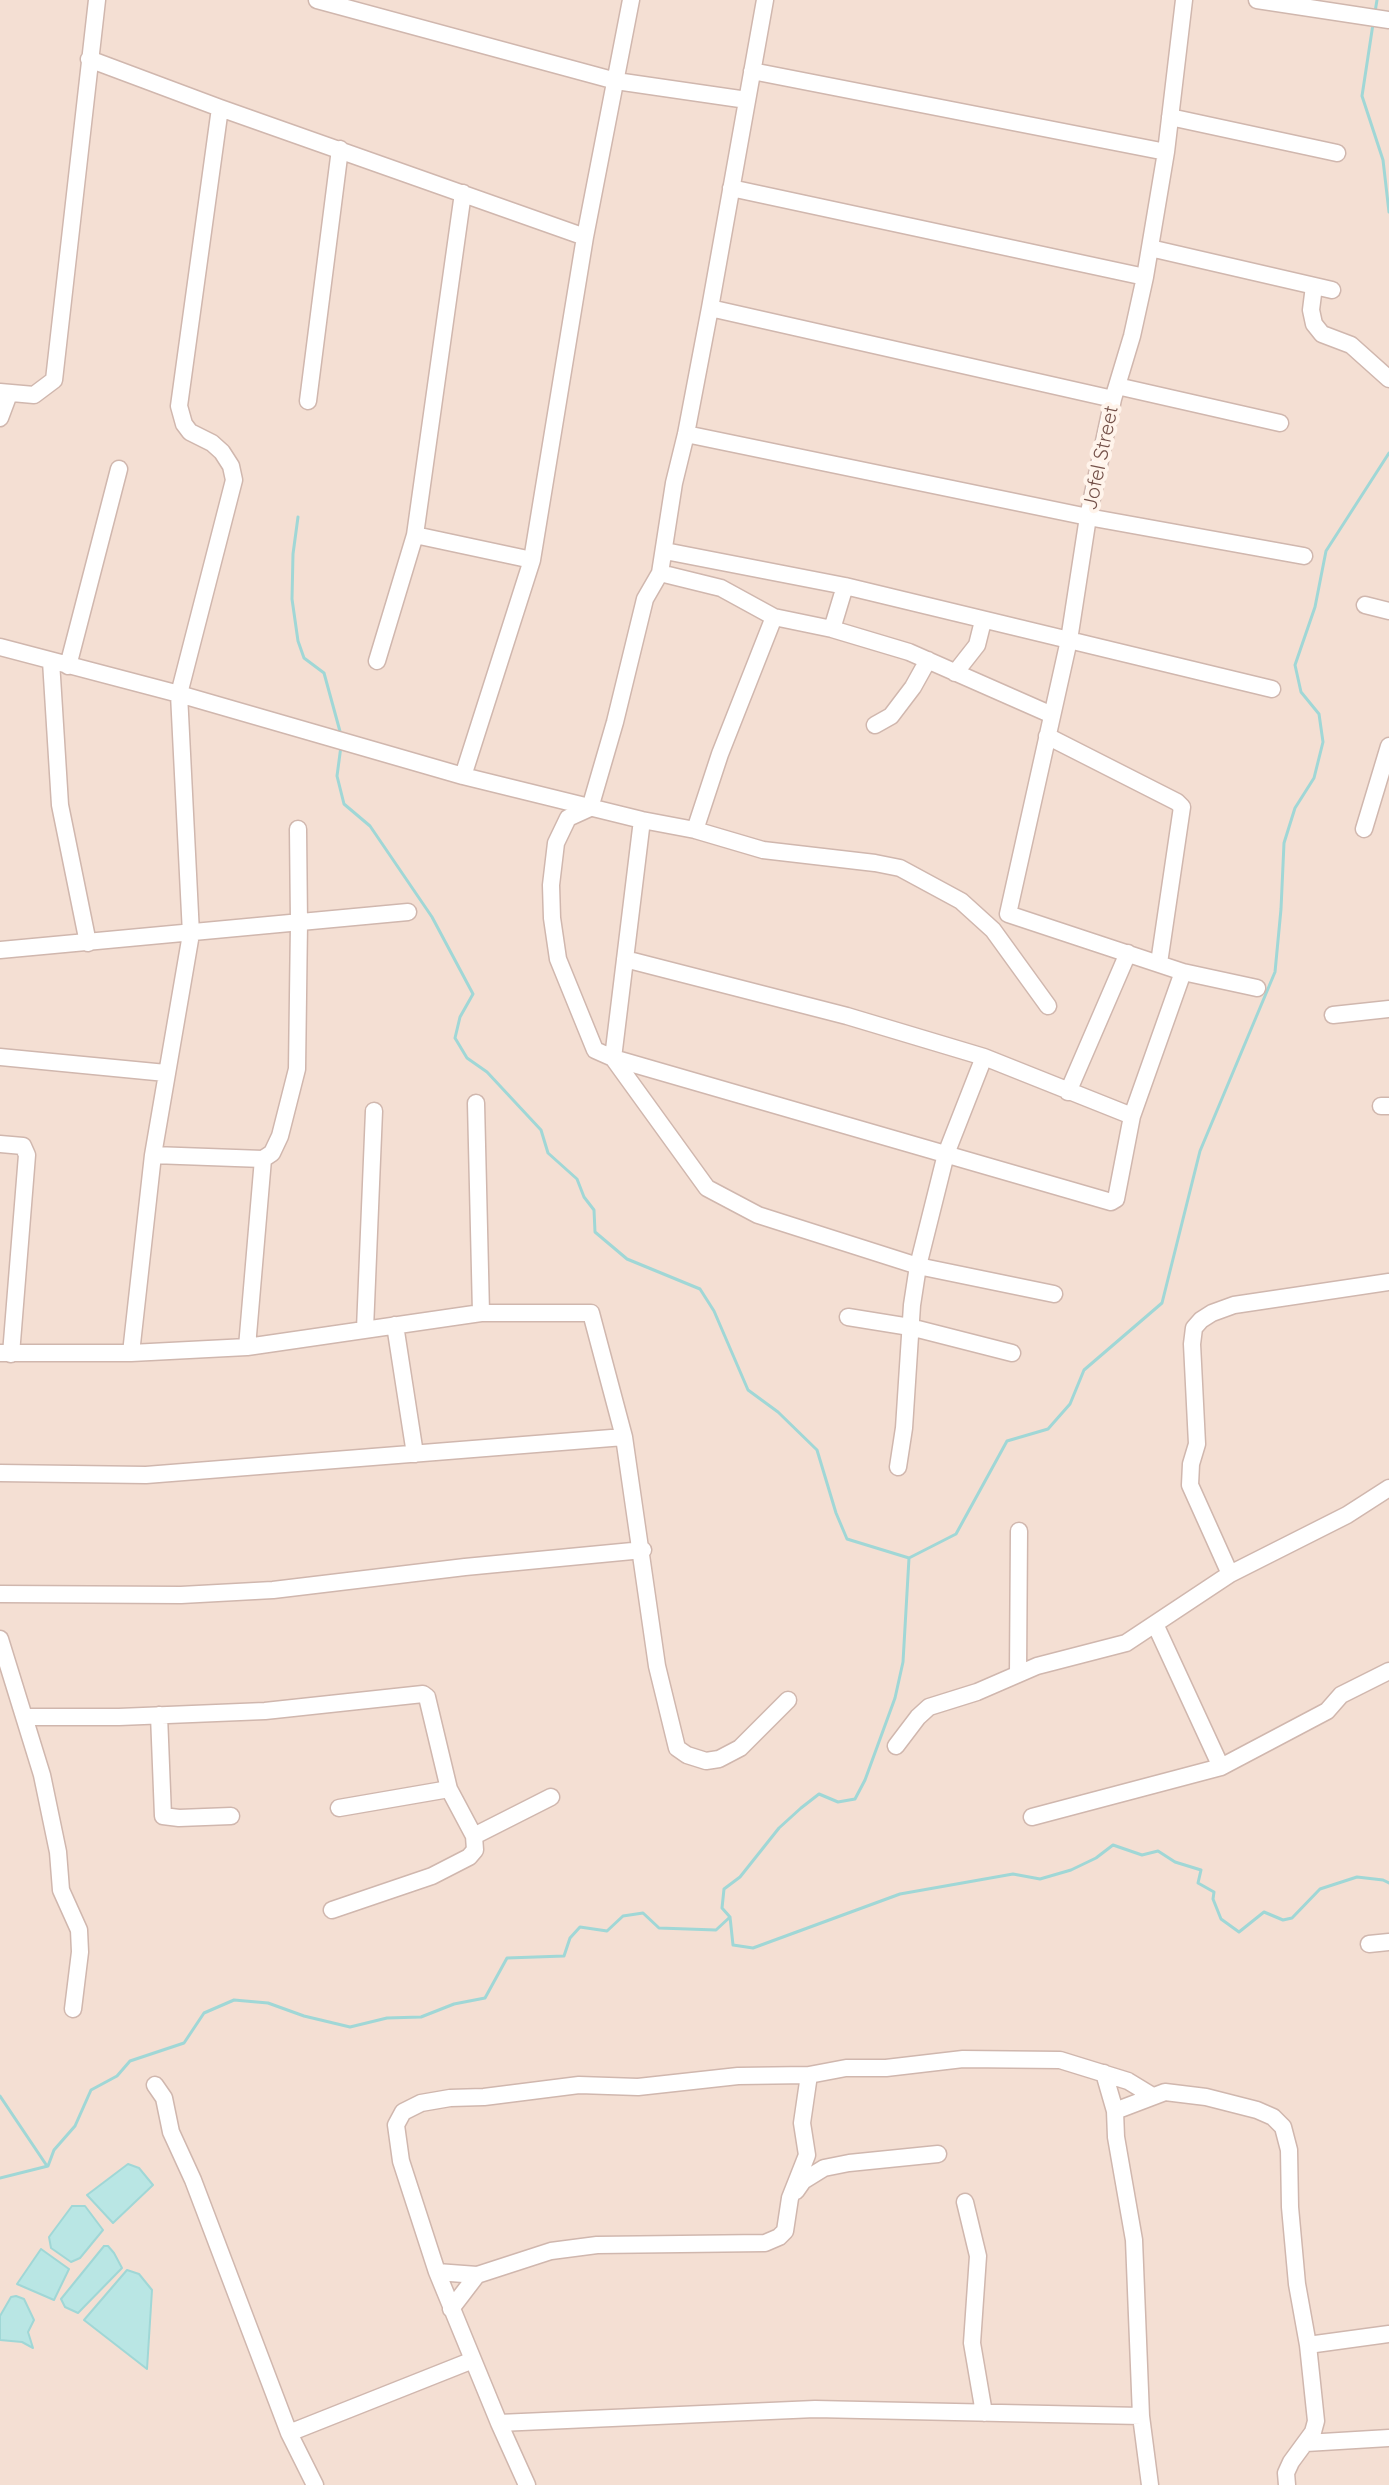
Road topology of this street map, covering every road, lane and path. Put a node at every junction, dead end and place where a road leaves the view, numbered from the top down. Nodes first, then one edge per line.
1 (97, 0) edge
2 (317, 0) edge
3 (631, 0) edge
4 (765, 0) edge
5 (1184, 0) edge
6 (1257, 0) edge
7 (348, 5) edge
8 (1388, 20) edge
9 (89, 59) junction
10 (752, 71) junction
11 (616, 81) junction
12 (747, 100) junction
13 (220, 108) junction
14 (1170, 117) junction
15 (340, 149) junction
16 (1166, 152) junction
17 (1337, 153) dead end
18 (731, 188) junction
19 (463, 193) junction
20 (585, 237) junction
21 (1150, 248) junction
22 (1145, 277) junction
23 (1314, 286) junction
24 (1332, 290) dead end
25 (710, 308) junction
26 (1389, 379) edge
27 (5, 393) edge
28 (1115, 393) junction
29 (308, 401) dead end
30 (0, 418) edge
31 (1280, 423) dead end
32 (686, 434) junction
33 (119, 469) dead end
34 (1088, 517) junction
35 (415, 535) junction
36 (665, 551) junction
37 (1304, 556) dead end
38 (532, 560) junction
39 (660, 573) junction
40 (845, 586) junction
41 (1365, 605) dead end
42 (1389, 611) edge
43 (774, 617) junction
44 (983, 621) junction
45 (832, 629) junction
46 (1069, 640) junction
47 (0, 647) edge
48 (928, 660) junction
49 (51, 661) junction
50 (377, 661) dead end
51 (68, 666) junction
52 (955, 673) junction
53 (1272, 689) dead end
54 (179, 694) junction
55 (1052, 715) junction
56 (875, 725) dead end
57 (1047, 736) junction
58 (1389, 746) edge
59 (463, 776) junction
60 (590, 808) junction
61 (642, 820) junction
62 (298, 829) dead end
63 (1364, 829) dead end
64 (695, 830) junction
65 (408, 912) dead end
66 (299, 923) junction
67 (191, 934) junction
68 (88, 943) junction
69 (0, 950) edge
70 (1128, 953) junction
71 (625, 959) junction
72 (1159, 963) junction
73 (1183, 972) junction
74 (1257, 988) dead end
75 (1048, 1006) dead end
76 (1389, 1009) edge
77 (1333, 1015) dead end
78 (0, 1057) edge
79 (984, 1057) junction
80 (613, 1058) junction
81 (166, 1073) junction
82 (1068, 1092) junction
83 (476, 1103) dead end
84 (374, 1111) dead end
85 (1132, 1116) junction
86 (0, 1144) edge
87 (946, 1154) junction
88 (153, 1155) junction
89 (263, 1159) junction
90 (918, 1266) junction
91 (1389, 1282) edge
92 (1054, 1294) dead end
93 (481, 1313) junction
94 (848, 1317) dead end
95 (395, 1325) junction
96 (910, 1327) junction
97 (365, 1329) junction
98 (247, 1347) junction
99 (131, 1353) junction
100 (1012, 1353) dead end
101 (5, 1354) edge
102 (624, 1437) junction
103 (415, 1454) junction
104 (898, 1467) dead end
105 (0, 1473) edge
106 (1389, 1488) edge
107 (1019, 1531) dead end
108 (643, 1550) junction
109 (1230, 1574) junction
110 (0, 1594) edge
111 (1155, 1624) junction
112 (0, 1639) edge
113 (1389, 1671) edge
114 (1018, 1674) junction
115 (788, 1700) dead end
116 (159, 1715) junction
117 (25, 1717) junction
118 (896, 1746) dead end
119 (1221, 1767) junction
120 (449, 1789) junction
121 (551, 1797) dead end
122 (339, 1808) dead end
123 (231, 1816) dead end
124 (1032, 1817) dead end
125 (474, 1836) junction
126 (332, 1910) dead end
127 (1389, 1942) edge
128 (1369, 1944) dead end
129 (73, 2009) dead end
130 (1104, 2073) junction
131 (809, 2075) junction
132 (155, 2085) dead end
133 (1151, 2095) junction
134 (1115, 2111) junction
135 (938, 2154) dead end
136 (790, 2198) junction
137 (965, 2202) dead end
138 (437, 2272) junction
139 (477, 2275) junction
140 (451, 2309) junction
141 (1389, 2334) edge
142 (1308, 2345) junction
143 (473, 2360) junction
144 (984, 2413) junction
145 (1141, 2416) junction
146 (499, 2423) junction
147 (289, 2433) junction
148 (1389, 2438) edge
149 (1306, 2443) junction
150 (315, 2485) edge
151 (527, 2485) edge
152 (1150, 2485) edge
153 (1287, 2485) edge

1 - 9 street
2 - 7 street
3 - 11 street
4 - 10 street
5 - 14 street, Jofel Street
6 - 8 street
7 - 11 street
9 - 13 street
9 - 27 street
10 - 12 street
10 - 16 street
11 - 12 street
11 - 20 street
12 - 18 street
13 - 15 street
13 - 54 street
14 - 16 street, Jofel Street
14 - 17 street
15 - 19 street
15 - 29 street
16 - 21 street, Jofel Street
18 - 22 street
18 - 25 street
19 - 20 street
19 - 35 street
20 - 38 street
21 - 22 street, Jofel Street
21 - 23 street
22 - 28 street, Jofel Street
23 - 24 street
23 - 26 street
25 - 28 street
25 - 32 street
27 - 30 street
28 - 31 street
28 - 34 street, Jofel Street
32 - 34 street
32 - 36 street
33 - 51 street
34 - 37 street
34 - 46 street, Jofel Street
35 - 38 street
35 - 50 street
36 - 39 street
36 - 40 street
38 - 59 street
39 - 43 street
39 - 60 street
40 - 44 street
40 - 45 street
41 - 42 street
43 - 45 street
43 - 64 street
44 - 46 street
44 - 52 street
45 - 48 street
46 - 53 street
46 - 55 street, Jofel Street
47 - 49 street
48 - 52 street
48 - 56 street
49 - 51 street
49 - 68 street
51 - 54 street
52 - 55 street
54 - 59 street
54 - 67 street
55 - 57 street, Jofel Street
57 - 70 street, Jofel Street
57 - 72 street
58 - 63 street
59 - 60 street
60 - 61 street
60 - 80 street
61 - 64 street
61 - 71 street
62 - 66 street
64 - 75 street
65 - 66 street
66 - 67 street
66 - 89 street
67 - 68 street
67 - 81 street
68 - 69 street
70 - 72 street
70 - 82 street
71 - 79 street
71 - 80 street
72 - 73 street
73 - 74 street
73 - 85 street
76 - 77 street
78 - 81 street
79 - 82 street
79 - 87 street
80 - 87 street
80 - 90 street
81 - 88 street
82 - 85 street
83 - 93 street
84 - 97 street
85 - 87 street
86 - 101 street
87 - 90 street
88 - 89 street
88 - 99 street
89 - 98 street
90 - 92 street
90 - 96 street
91 - 109 street
93 - 95 street
93 - 102 street
94 - 96 street
95 - 97 street
95 - 103 street
96 - 100 street
96 - 104 street
97 - 98 street
98 - 99 street
99 - 101 street
102 - 103 street
102 - 108 street
103 - 105 street
106 - 109 street
107 - 114 street
108 - 110 street
108 - 115 street
109 - 111 street
111 - 114 street
111 - 119 street
112 - 117 street
113 - 119 street
114 - 118 street
116 - 117 street
116 - 120 street
116 - 123 street
117 - 129 street
119 - 124 street
120 - 122 street
120 - 125 street
121 - 125 street
125 - 126 street
127 - 128 street
130 - 131 street
130 - 133 street
130 - 134 street
131 - 136 street
131 - 138 street
132 - 147 street
133 - 134 street
133 - 142 street
134 - 145 street
135 - 136 street
136 - 139 street
137 - 144 street
138 - 139 street
138 - 140 street
139 - 140 street
140 - 143 street
141 - 142 street
142 - 149 street
143 - 146 street
143 - 147 street
144 - 145 street
144 - 146 street
145 - 152 street
146 - 151 street
147 - 150 street
148 - 149 street
149 - 153 street

